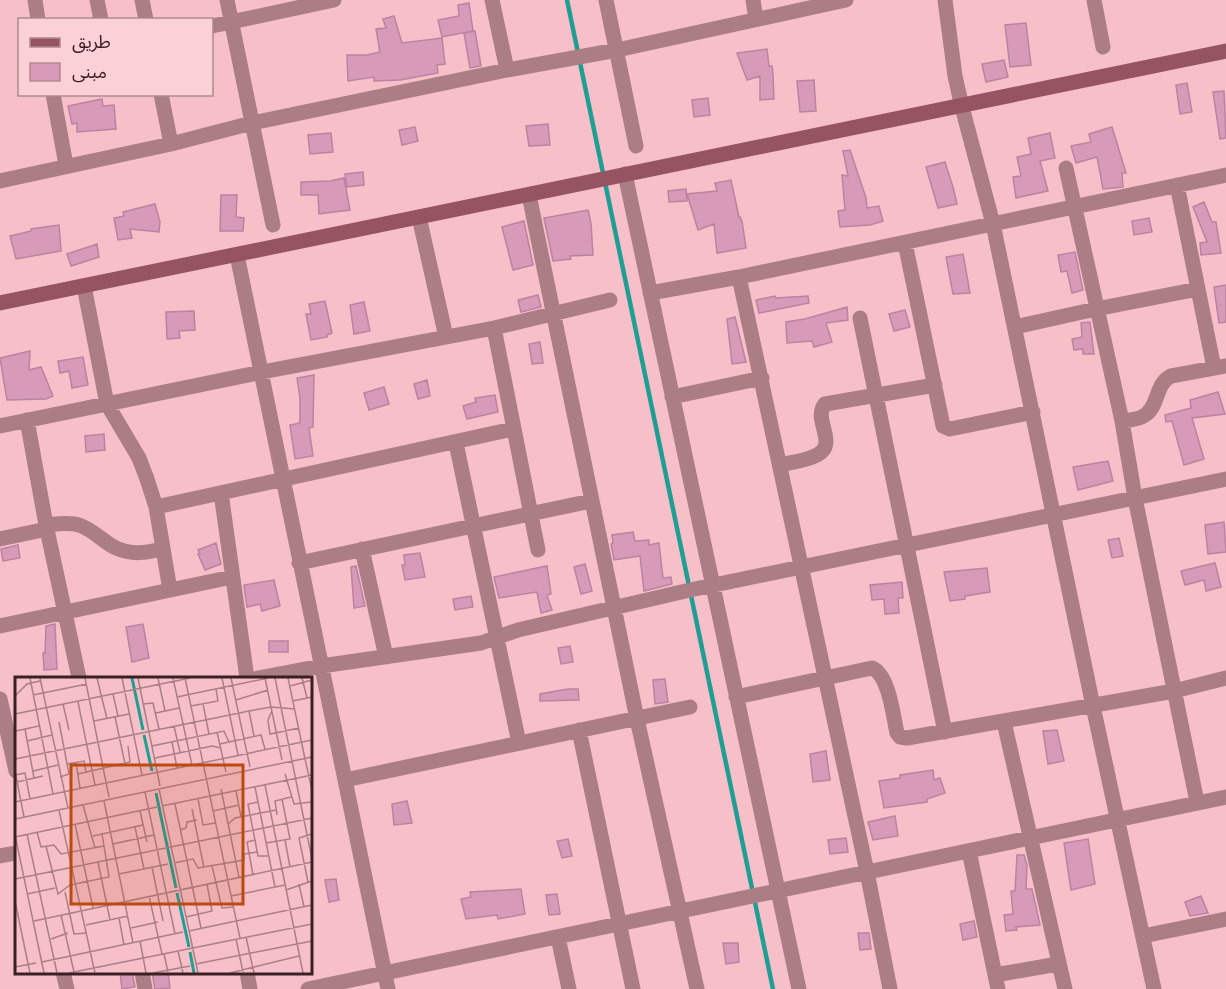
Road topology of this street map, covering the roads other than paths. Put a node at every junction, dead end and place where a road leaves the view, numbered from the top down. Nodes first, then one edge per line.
1 (34, 0) edge
2 (97, 0) edge
3 (142, 0) edge
4 (227, 0) edge
5 (334, 0) edge
6 (492, 0) edge
7 (606, 0) edge
8 (753, 0) edge
9 (846, 0) edge
10 (945, 0) edge
11 (1094, 0) edge
12 (38, 18) edge
13 (101, 18) edge
14 (146, 18) edge
15 (756, 19) junction
16 (232, 21) junction
17 (213, 26) edge
18 (1103, 47) dead end
19 (617, 50) junction
20 (1226, 51) edge
21 (507, 70) junction
22 (53, 96) edge
23 (161, 96) edge
24 (962, 107) junction
25 (252, 123) junction
26 (171, 144) junction
27 (636, 146) dead end
28 (66, 165) junction
29 (1066, 168) dead end
30 (1226, 175) edge
31 (619, 176) junction
32 (0, 181) edge
33 (1177, 185) junction
34 (530, 195) junction
35 (1073, 208) junction
36 (419, 217) junction
37 (993, 224) junction
38 (273, 225) dead end
39 (905, 243) junction
40 (237, 255) junction
41 (739, 277) junction
42 (84, 286) junction
43 (1198, 289) junction
44 (650, 293) junction
45 (610, 300) dead end
46 (0, 303) edge
47 (1096, 309) junction
48 (554, 315) junction
49 (860, 318) dead end
50 (1015, 327) junction
51 (494, 328) junction
52 (446, 337) junction
53 (1220, 367) edge
54 (262, 372) junction
55 (762, 378) junction
56 (935, 385) junction
57 (875, 395) junction
58 (672, 397) junction
59 (107, 404) junction
60 (1033, 412) junction
61 (27, 420) junction
62 (1122, 421) junction
63 (0, 426) edge
64 (513, 429) junction
65 (456, 443) junction
66 (780, 465) junction
67 (282, 478) junction
68 (1226, 479) edge
69 (221, 493) junction
70 (1135, 498) junction
71 (591, 501) junction
72 (156, 507) junction
73 (531, 513) junction
74 (1054, 514) junction
75 (473, 525) junction
76 (47, 527) junction
77 (0, 539) edge
78 (905, 545) junction
79 (162, 549) junction
80 (362, 549) junction
81 (538, 550) dead end
82 (299, 563) junction
83 (801, 567) junction
84 (232, 577) junction
85 (712, 585) junction
86 (170, 590) junction
87 (613, 607) junction
88 (65, 612) junction
89 (0, 626) edge
90 (497, 639) junction
91 (386, 657) junction
92 (321, 666) junction
93 (79, 677) edge
94 (247, 677) edge
95 (263, 677) edge
96 (825, 677) junction
97 (1226, 678) edge
98 (1174, 691) junction
99 (736, 697) junction
100 (0, 699) edge
101 (1093, 706) junction
102 (690, 707) dead end
103 (637, 719) junction
104 (1004, 722) junction
105 (579, 730) junction
106 (8, 731) edge
107 (945, 732) junction
108 (519, 743) junction
109 (15, 766) edge
110 (345, 780) junction
111 (1226, 797) edge
112 (1197, 802) junction
113 (1119, 820) junction
114 (1031, 838) junction
115 (969, 851) junction
116 (15, 853) edge
117 (0, 856) edge
118 (867, 872) junction
119 (778, 891) junction
120 (680, 911) junction
121 (1226, 919) edge
122 (619, 924) junction
123 (1143, 936) junction
124 (558, 937) junction
125 (1058, 964) junction
126 (385, 973) junction
127 (63, 974) edge
128 (142, 974) edge
129 (247, 974) edge
130 (997, 982) edge
131 (67, 989) edge
132 (145, 989) edge
133 (250, 989) edge
134 (308, 989) edge
135 (388, 989) edge
136 (569, 989) edge
137 (633, 989) edge
138 (697, 989) edge
139 (799, 989) edge
140 (890, 989) edge
141 (1065, 989) edge
142 (1154, 989) edge

1 - 12 street
2 - 13 street
3 - 14 street
4 - 16 street
5 - 16 street
6 - 21 street
7 - 19 street
8 - 15 street
9 - 15 street
10 - 24 street
11 - 18 street
15 - 19 street
16 - 17 street
16 - 25 street
19 - 21 street
19 - 27 street
20 - 24 main road
21 - 25 street
22 - 28 street
23 - 26 street
24 - 31 main road
24 - 37 street
25 - 26 street
25 - 38 street
26 - 28 street
28 - 32 street
29 - 35 street
30 - 33 street
31 - 34 main road
31 - 44 street
33 - 35 street
33 - 43 street
34 - 36 main road
34 - 48 street
35 - 37 street
35 - 47 street
36 - 40 main road
36 - 52 street
37 - 39 street
37 - 50 street
39 - 41 street
39 - 56 street
40 - 42 main road
40 - 54 street
41 - 44 street
41 - 55 street
42 - 46 main road
42 - 59 street
43 - 47 street
43 - 53 street
44 - 58 street
45 - 48 street
47 - 50 street
47 - 62 street
48 - 51 street
48 - 71 street
49 - 57 street
50 - 60 street
51 - 52 street
51 - 64 street
52 - 54 street
53 - 62 street
54 - 59 street
54 - 67 street
55 - 58 street
55 - 66 street
56 - 57 street
56 - 60 street
57 - 66 street
57 - 78 street
58 - 85 street
59 - 61 street
59 - 72 street
60 - 74 street
61 - 63 street
61 - 76 street
62 - 70 street
64 - 65 street
64 - 73 street
65 - 67 street
65 - 75 street
66 - 83 street
67 - 69 street
67 - 82 street
68 - 70 street
69 - 72 street
69 - 84 street
70 - 74 street
70 - 98 street
71 - 73 street
71 - 87 street
72 - 79 street
73 - 75 street
73 - 81 street
74 - 78 street
74 - 101 street
75 - 80 street
75 - 90 street
76 - 77 street
76 - 79 street
76 - 88 street
78 - 83 street
78 - 107 street
79 - 86 street
80 - 82 street
80 - 91 street
82 - 92 street
83 - 85 street
83 - 96 street
84 - 86 street
84 - 94 street
85 - 87 street
85 - 99 street
86 - 88 street
87 - 90 street
87 - 103 street
88 - 89 street
88 - 93 street
90 - 91 street
90 - 108 street
91 - 92 street
92 - 95 street
92 - 110 street
96 - 99 street
96 - 107 street
96 - 118 street
97 - 98 street
98 - 101 street
98 - 112 street
99 - 119 street
100 - 106 street
101 - 104 street
101 - 113 street
102 - 103 street
103 - 105 street
103 - 120 street
104 - 107 street
104 - 114 street
105 - 108 street
105 - 122 street
106 - 109 street
108 - 110 street
110 - 126 street
111 - 112 street
112 - 113 street
113 - 114 street
113 - 123 street
114 - 115 street
114 - 125 street
115 - 118 street
115 - 130 street
116 - 117 street
118 - 119 street
118 - 140 street
119 - 120 street
119 - 139 street
120 - 122 street
120 - 138 street
121 - 123 street
122 - 124 street
122 - 137 street
123 - 142 street
124 - 126 street
124 - 136 street
125 - 130 street
125 - 141 street
126 - 134 street
126 - 135 street
127 - 131 street
128 - 132 street
129 - 133 street

